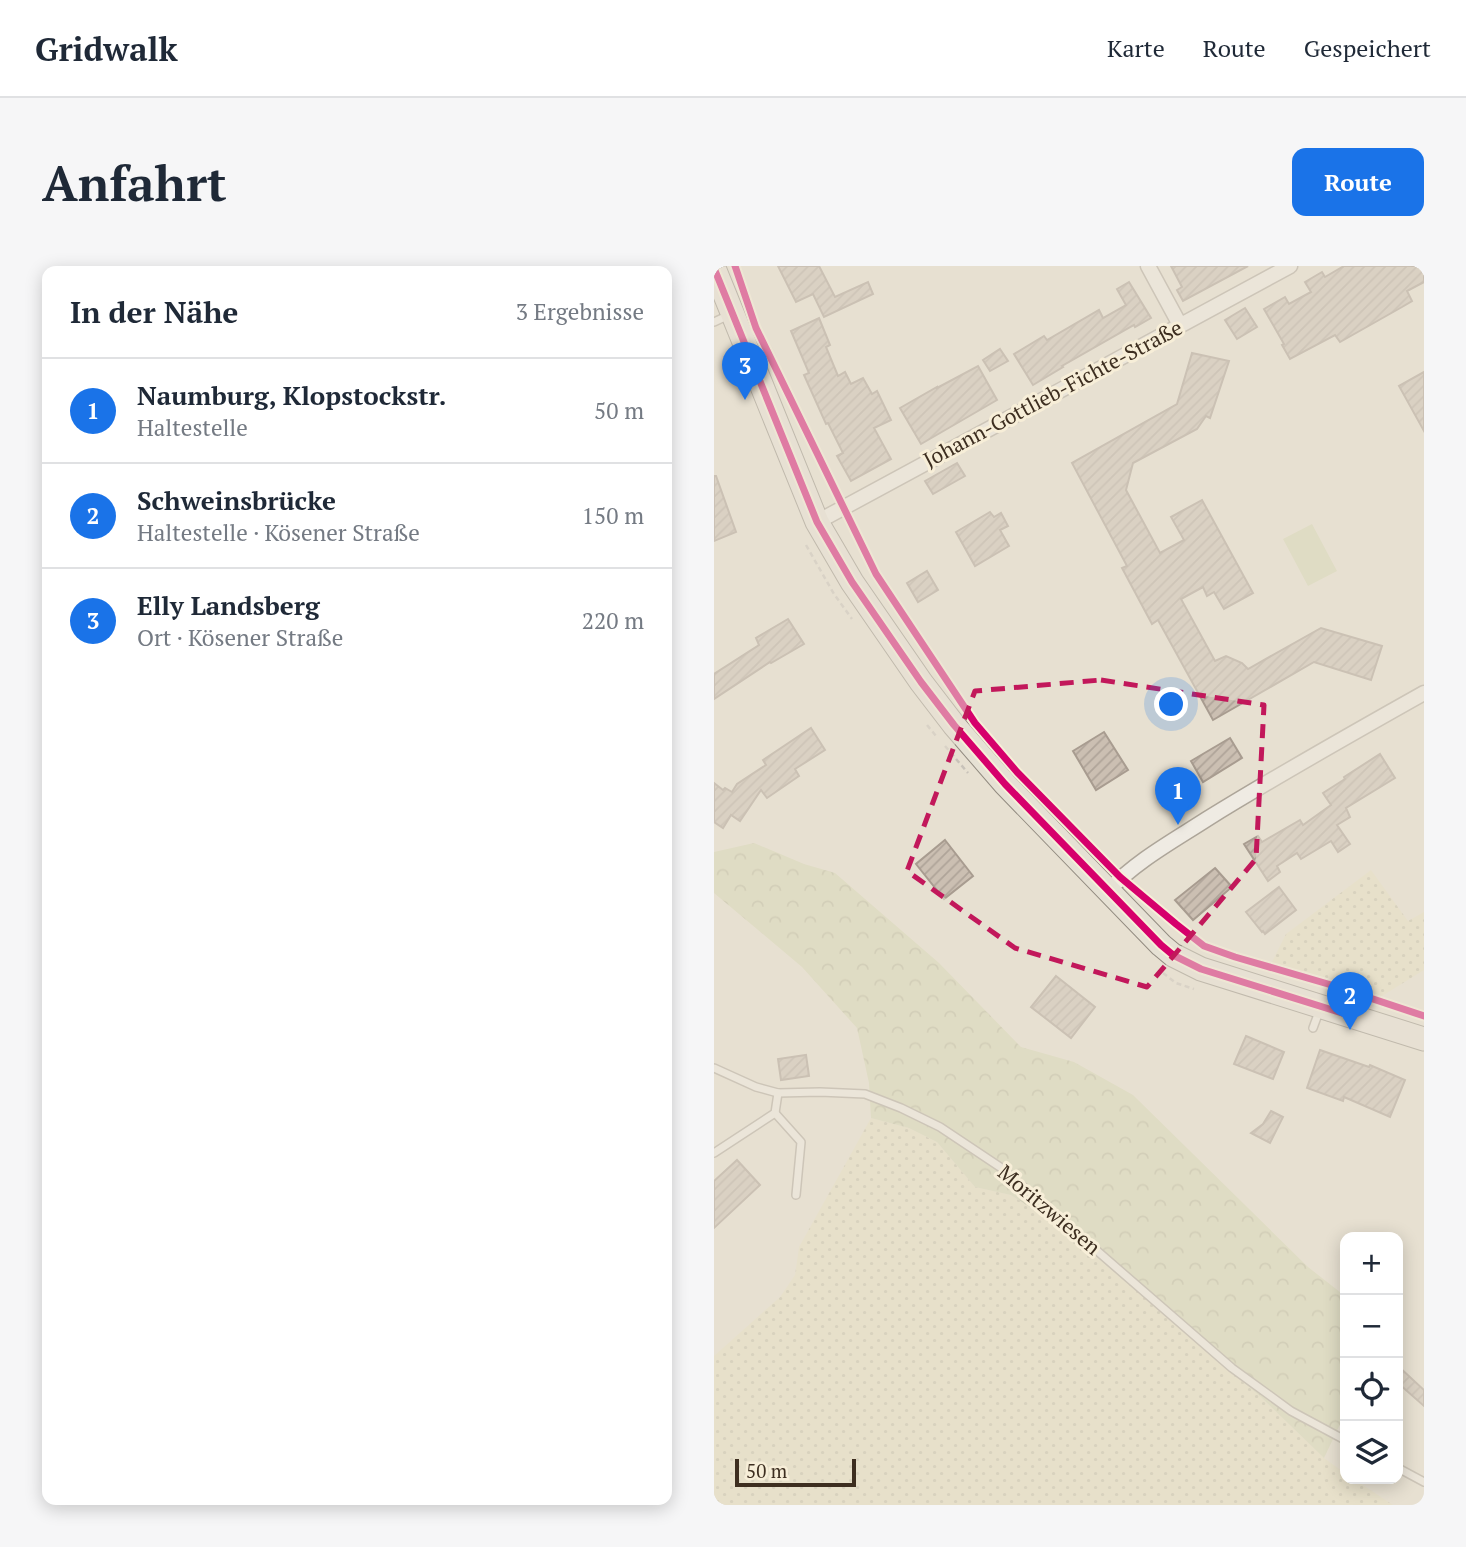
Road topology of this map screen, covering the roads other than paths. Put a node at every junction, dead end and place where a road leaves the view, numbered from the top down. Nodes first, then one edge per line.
1 (1148, 266) edge
2 (1290, 266) edge
3 (714, 268) edge
4 (723, 317) edge
5 (1180, 326) junction
6 (817, 522) junction
7 (1424, 693) edge
8 (1108, 891) junction
9 (1424, 1039) edge
10 (714, 1068) edge
11 (778, 1093) junction
12 (775, 1113) junction
13 (714, 1153) edge
14 (796, 1195) dead end
15 (1340, 1437) edge
16 (1403, 1471) edge
17 (1424, 1482) edge

1 - 5 street
2 - 5 street, Johann-Gottlieb-Fichte-Straße
3 - 4 main road
4 - 6 main road
5 - 6 street, Johann-Gottlieb-Fichte-Straße
6 - 8 main road
7 - 8 street
8 - 9 main road
10 - 11 lane, Moritzwiesen
11 - 12 lane
11 - 15 lane, Moritzwiesen
12 - 13 lane
12 - 14 lane
16 - 17 lane

